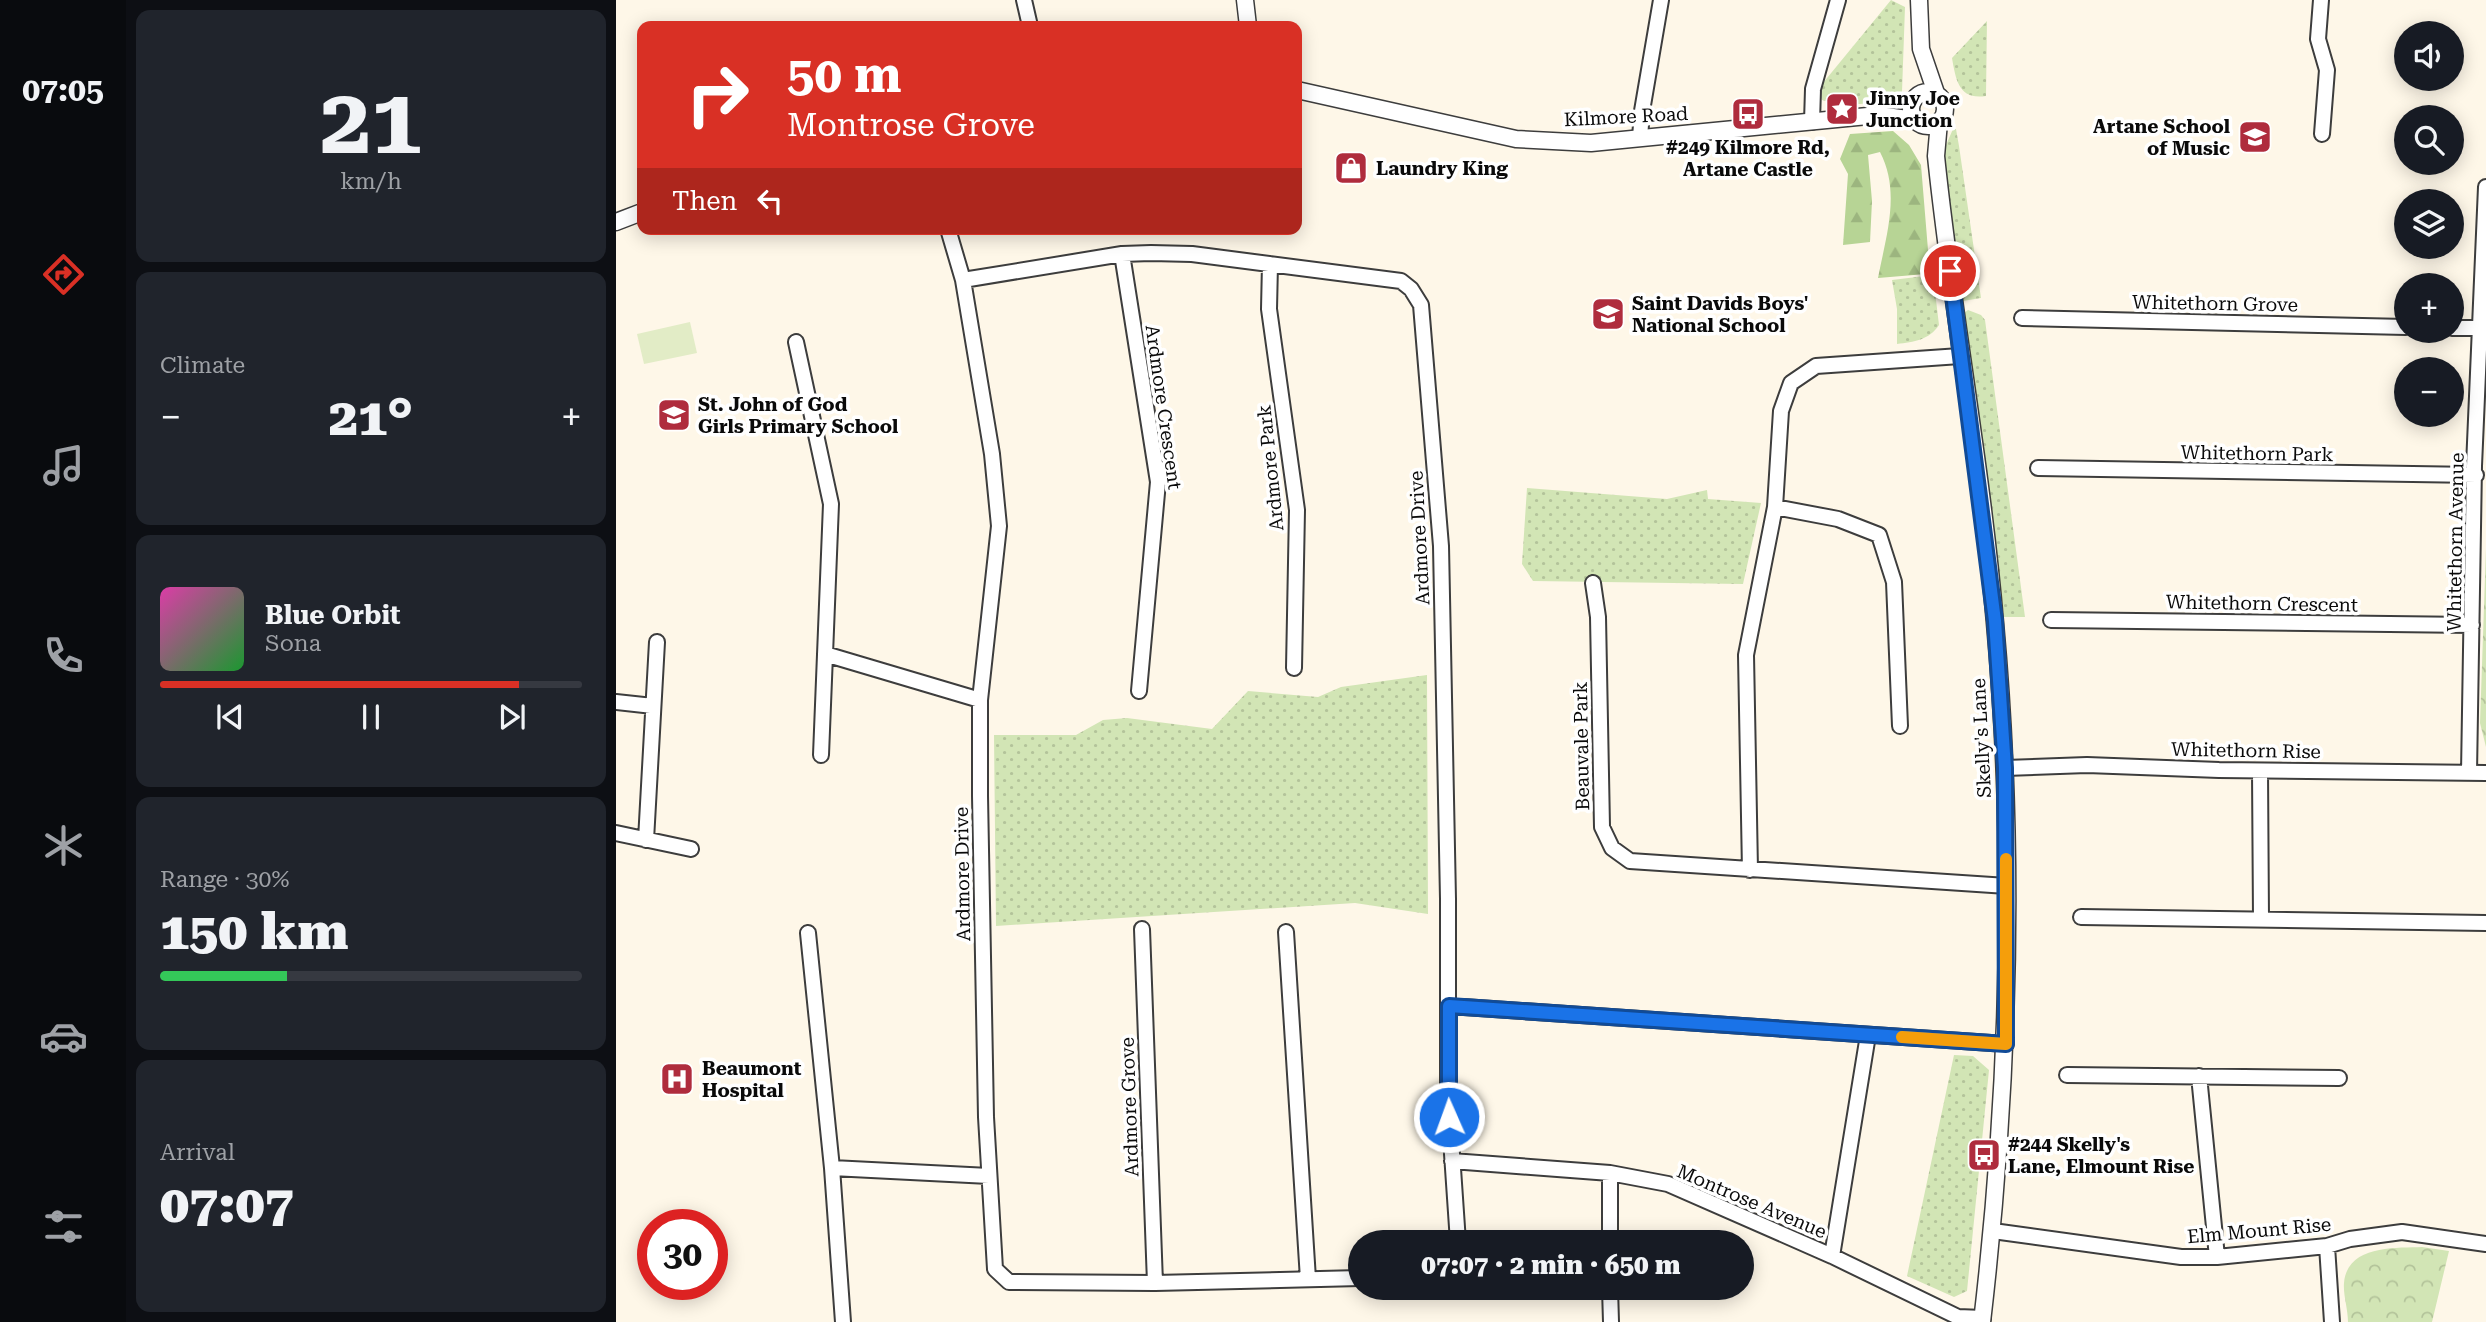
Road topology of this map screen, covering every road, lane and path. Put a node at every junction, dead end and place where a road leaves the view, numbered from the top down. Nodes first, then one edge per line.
1 (1024, 0) edge
2 (1245, 0) edge
3 (1661, 0) edge
4 (1838, 0) edge
5 (1919, 0) edge
6 (2321, 0) edge
7 (1029, 21) edge
8 (1247, 21) edge
9 (1921, 49) junction
10 (1302, 91) edge
11 (1936, 93) junction
12 (1915, 98) junction
13 (1878, 115) junction
14 (1916, 121) junction
15 (1812, 122) junction
16 (1939, 122) junction
17 (2322, 134) dead end
18 (1640, 138) junction
19 (1936, 156) junction
20 (2486, 187) edge
21 (637, 214) edge
22 (616, 222) edge
23 (950, 235) edge
24 (1122, 254) junction
25 (1270, 264) junction
26 (963, 280) junction
27 (2022, 318) dead end
28 (2394, 327) edge
29 (2464, 328) edge
30 (2481, 328) junction
31 (796, 342) dead end
32 (1960, 356) junction
33 (2038, 468) dead end
34 (2476, 475) junction
35 (1775, 507) junction
36 (1593, 583) dead end
37 (2051, 620) dead end
38 (2472, 625) junction
39 (657, 642) dead end
40 (825, 654) junction
41 (1294, 668) dead end
42 (1139, 691) dead end
43 (980, 700) junction
44 (616, 702) edge
45 (653, 706) junction
46 (1900, 726) dead end
47 (821, 755) dead end
48 (2005, 768) junction
49 (2260, 771) junction
50 (2469, 773) junction
51 (2486, 773) edge
52 (616, 833) edge
53 (646, 840) junction
54 (691, 849) dead end
55 (1750, 870) junction
56 (2007, 886) junction
57 (2081, 917) dead end
58 (2261, 919) junction
59 (2486, 923) edge
60 (1142, 929) dead end
61 (1286, 932) dead end
62 (807, 933) dead end
63 (1449, 1006) junction
64 (1868, 1035) junction
65 (2006, 1044) junction
66 (2067, 1074) dead end
67 (2199, 1076) junction
68 (2339, 1078) dead end
69 (1452, 1161) junction
70 (832, 1168) junction
71 (1610, 1173) junction
72 (989, 1176) junction
73 (1457, 1230) edge
74 (1610, 1230) edge
75 (1993, 1231) junction
76 (2486, 1244) edge
77 (2327, 1246) junction
78 (1832, 1256) junction
79 (2217, 1257) junction
80 (1348, 1278) edge
81 (1308, 1279) junction
82 (1155, 1283) junction
83 (1610, 1300) edge
84 (1982, 1320) edge
85 (843, 1322) edge
86 (1611, 1322) edge
87 (2332, 1322) edge

1 - 7 street
2 - 8 street
3 - 18 street
4 - 15 street
5 - 9 street
6 - 17 street
9 - 11 street
9 - 12 street
10 - 18 street, Kilmore Road
11 - 12 street
11 - 16 street
12 - 13 street, Kilmore Road
12 - 14 street
13 - 14 street, Kilmore Road
13 - 15 street, Kilmore Road
14 - 16 street
14 - 19 street, Skelly's Lane
15 - 18 street, Kilmore Road
16 - 19 street, Skelly's Lane
19 - 32 street, Skelly's Lane
20 - 30 street, Whitethorn Avenue
21 - 22 street
23 - 26 street, Ardmore Drive
24 - 25 street, Ardmore Drive
24 - 26 street, Ardmore Drive
24 - 42 street, Ardmore Crescent
25 - 41 street, Ardmore Park
25 - 63 street, Ardmore Drive
26 - 43 street, Ardmore Drive
27 - 28 street, Whitethorn Grove
29 - 30 street
30 - 34 street, Whitethorn Avenue
31 - 40 street
32 - 35 street
32 - 48 street, Skelly's Lane
33 - 34 street, Whitethorn Park
34 - 38 street, Whitethorn Avenue
35 - 46 street
35 - 55 street
36 - 55 street, Beauvale Park
37 - 38 street, Whitethorn Crescent
38 - 50 street, Whitethorn Avenue
39 - 45 street
40 - 43 street
40 - 47 street
43 - 72 street, Ardmore Drive
44 - 45 street
45 - 53 street
48 - 49 street, Whitethorn Rise
48 - 56 street, Skelly's Lane
49 - 50 street, Whitethorn Rise
49 - 58 street
50 - 51 street, Whitethorn Rise
52 - 53 street
53 - 54 street
55 - 56 street, Beauvale Park
56 - 65 street, Skelly's Lane
57 - 58 street
58 - 59 street
60 - 82 street, Ardmore Grove
61 - 81 street
62 - 70 street
63 - 64 street
63 - 69 street, Ardmore Drive
64 - 65 street
64 - 78 street
65 - 75 street, Skelly's Lane
66 - 67 street
67 - 68 street
67 - 79 street
69 - 71 street, Montrose Avenue
69 - 73 street, Ardmore Drive
70 - 72 street
70 - 85 street
71 - 74 street
71 - 78 street, Montrose Avenue
72 - 82 street, Ardmore Drive
75 - 79 street, Elm Mount Rise
75 - 84 street, Skelly's Lane
76 - 77 street, Elm Mount Rise
77 - 79 street, Elm Mount Rise
77 - 87 street
78 - 84 street, Montrose Avenue
80 - 81 street, Ardmore Drive
81 - 82 street, Ardmore Drive
83 - 86 street

